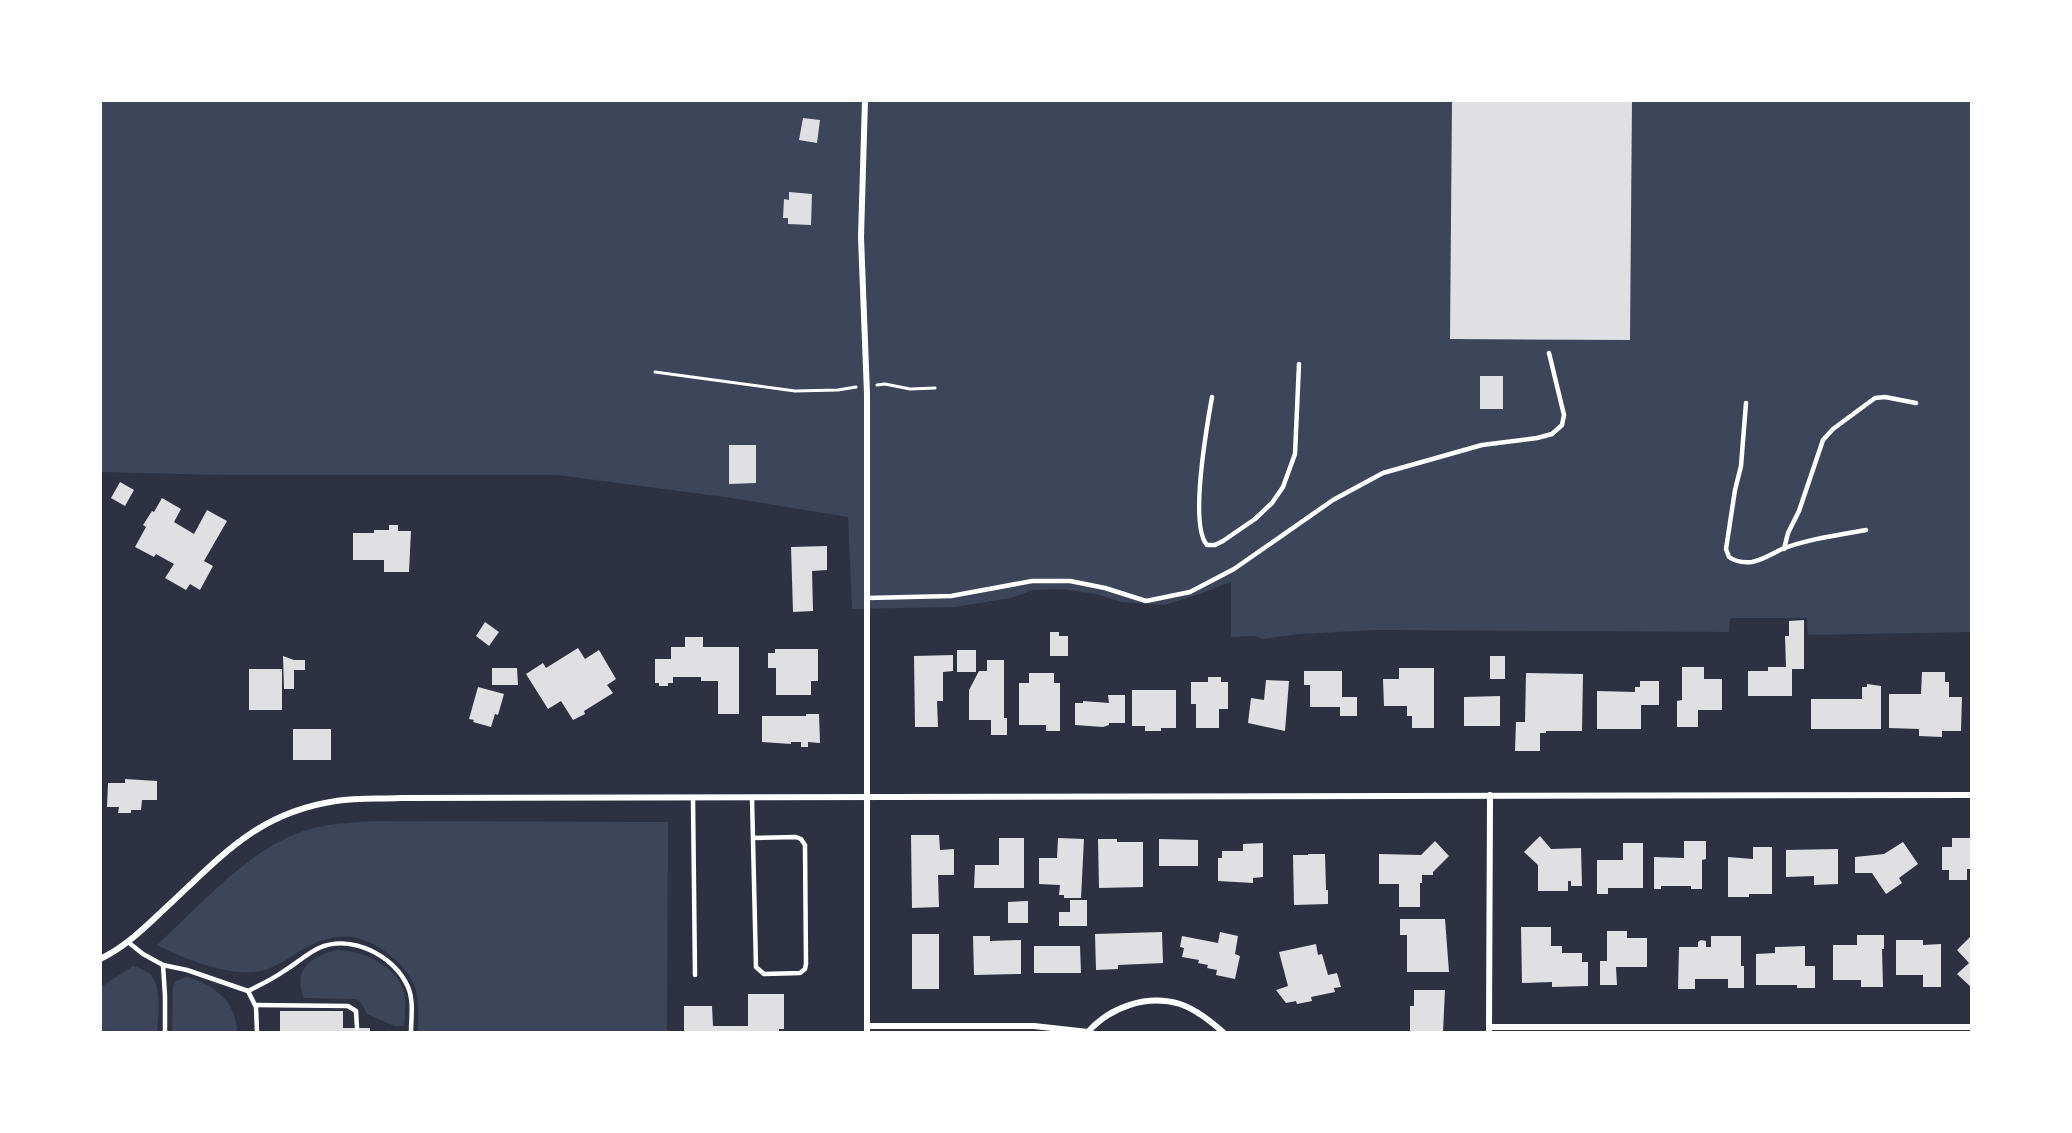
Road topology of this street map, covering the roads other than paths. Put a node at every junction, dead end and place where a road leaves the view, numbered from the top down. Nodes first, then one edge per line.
1 (864, 100) edge
2 (1548, 353) dead end
3 (1299, 364) dead end
4 (1212, 397) dead end
5 (1746, 403) dead end
6 (1916, 403) dead end
7 (1866, 530) dead end
8 (1784, 549) junction
9 (867, 598) junction
10 (1490, 795) junction
11 (1971, 795) edge
12 (868, 797) junction
13 (693, 798) junction
14 (752, 798) junction
15 (753, 838) junction
16 (128, 942) junction
17 (100, 959) edge
18 (163, 965) junction
19 (695, 975) dead end
20 (248, 991) junction
21 (255, 1005) junction
22 (1971, 1027) edge
23 (357, 1028) dead end
24 (867, 1029) edge
25 (1489, 1030) edge
26 (165, 1032) edge
27 (257, 1032) edge
28 (411, 1032) edge
29 (1088, 1032) edge
30 (1223, 1032) edge

1 - 9 street
2 - 9 lane
3 - 4 lane
5 - 8 lane
6 - 8 lane
7 - 8 lane
9 - 12 street
10 - 11 street
10 - 12 street
10 - 25 street
12 - 14 street
12 - 24 street
13 - 14 street
13 - 16 street
13 - 19 lane
14 - 15 lane
15 - 15 lane
16 - 17 street
16 - 18 lane
18 - 20 lane
18 - 26 lane
20 - 21 lane
20 - 28 lane
21 - 23 lane
21 - 27 lane
22 - 25 street
24 - 29 street
29 - 30 street

